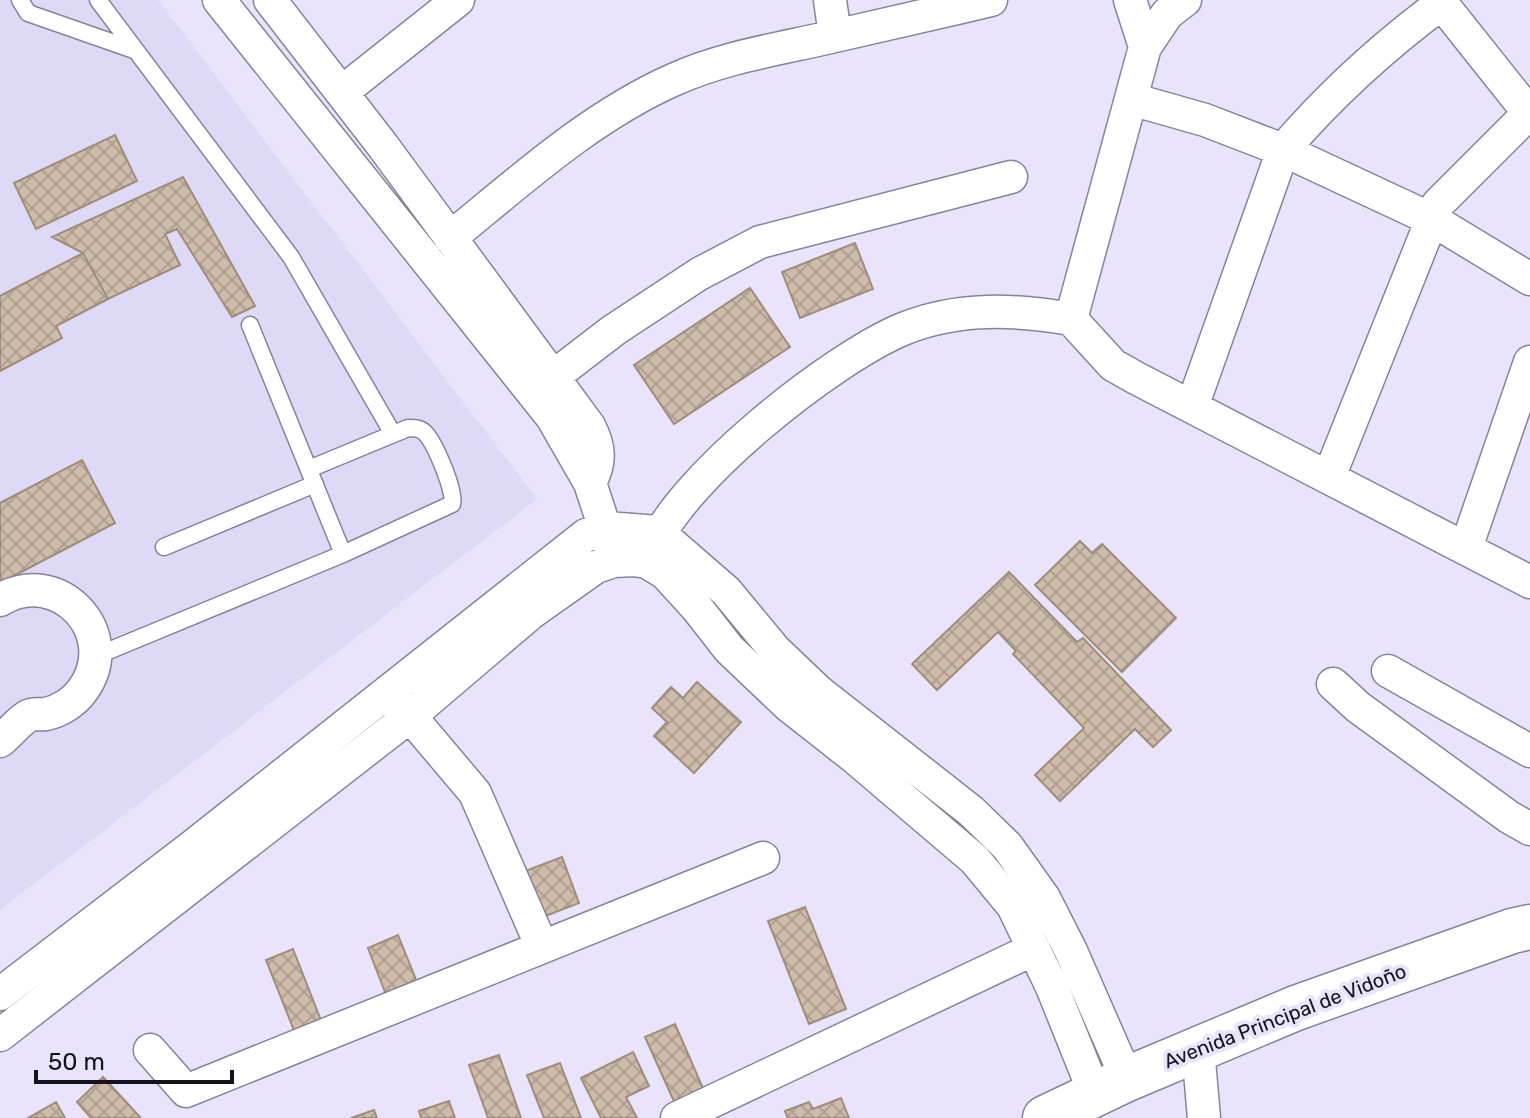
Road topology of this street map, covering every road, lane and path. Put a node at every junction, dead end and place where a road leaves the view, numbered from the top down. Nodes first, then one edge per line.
1 (20, 0) edge
2 (98, 0) edge
3 (219, 0) edge
4 (270, 0) edge
5 (458, 0) edge
6 (830, 0) edge
7 (991, 0) edge
8 (1130, 0) edge
9 (1185, 0) edge
10 (1441, 2) edge
11 (835, 36) junction
12 (1145, 47) junction
13 (134, 50) junction
14 (342, 92) junction
15 (1131, 99) junction
16 (1283, 150) junction
17 (1011, 177) dead end
18 (1431, 219) junction
19 (450, 238) junction
20 (1530, 279) edge
21 (1071, 319) junction
22 (250, 325) dead end
23 (1530, 362) edge
24 (554, 376) junction
25 (1192, 407) junction
26 (393, 434) junction
27 (312, 477) junction
28 (1329, 477) junction
29 (590, 483) junction
30 (607, 528) junction
31 (658, 532) junction
32 (164, 547) dead end
33 (1466, 548) junction
34 (343, 554) junction
35 (614, 561) junction
36 (647, 562) junction
37 (1530, 582) edge
38 (0, 600) edge
39 (96, 656) junction
40 (1388, 671) dead end
41 (1333, 684) dead end
42 (385, 694) junction
43 (410, 716) junction
44 (0, 741) edge
45 (1530, 751) edge
46 (1530, 829) edge
47 (763, 858) dead end
48 (1530, 927) edge
49 (542, 947) junction
50 (1034, 949) junction
51 (0, 994) edge
52 (0, 1035) edge
53 (1198, 1049) junction
54 (150, 1050) dead end
55 (1111, 1087) junction
56 (677, 1118) edge
57 (1045, 1118) edge
58 (1204, 1118) edge

1 - 13 lane
2 - 13 lane
3 - 29 street
4 - 14 street
5 - 14 street
6 - 11 street
7 - 11 street
8 - 12 street
9 - 12 street
10 - 16 street
10 - 18 street
11 - 19 street
12 - 15 street
13 - 26 lane
14 - 19 street
15 - 16 street
15 - 21 street
16 - 18 street
16 - 25 street
17 - 24 street
18 - 20 street
18 - 28 street
19 - 24 street
21 - 25 street
21 - 31 street
22 - 27 lane
23 - 33 street
24 - 29 street
25 - 28 street
26 - 27 lane
26 - 34 lane
27 - 32 lane
27 - 34 lane
28 - 33 street
29 - 30 street
30 - 31 street
30 - 35 street
30 - 42 street
31 - 36 street
31 - 55 street
33 - 37 street
34 - 39 lane
35 - 36 street
35 - 43 street
36 - 50 street
38 - 39 street
39 - 44 street
40 - 45 street
41 - 46 street
42 - 43 street
42 - 51 street
43 - 49 street
43 - 52 street
47 - 49 street
48 - 53 main road, Avenida Principal de Vidoño
49 - 54 street
50 - 55 street
50 - 56 street
53 - 55 main road, Avenida Principal de Vidoño
53 - 58 street
55 - 57 main road, Avenida Principal de Vidoño

